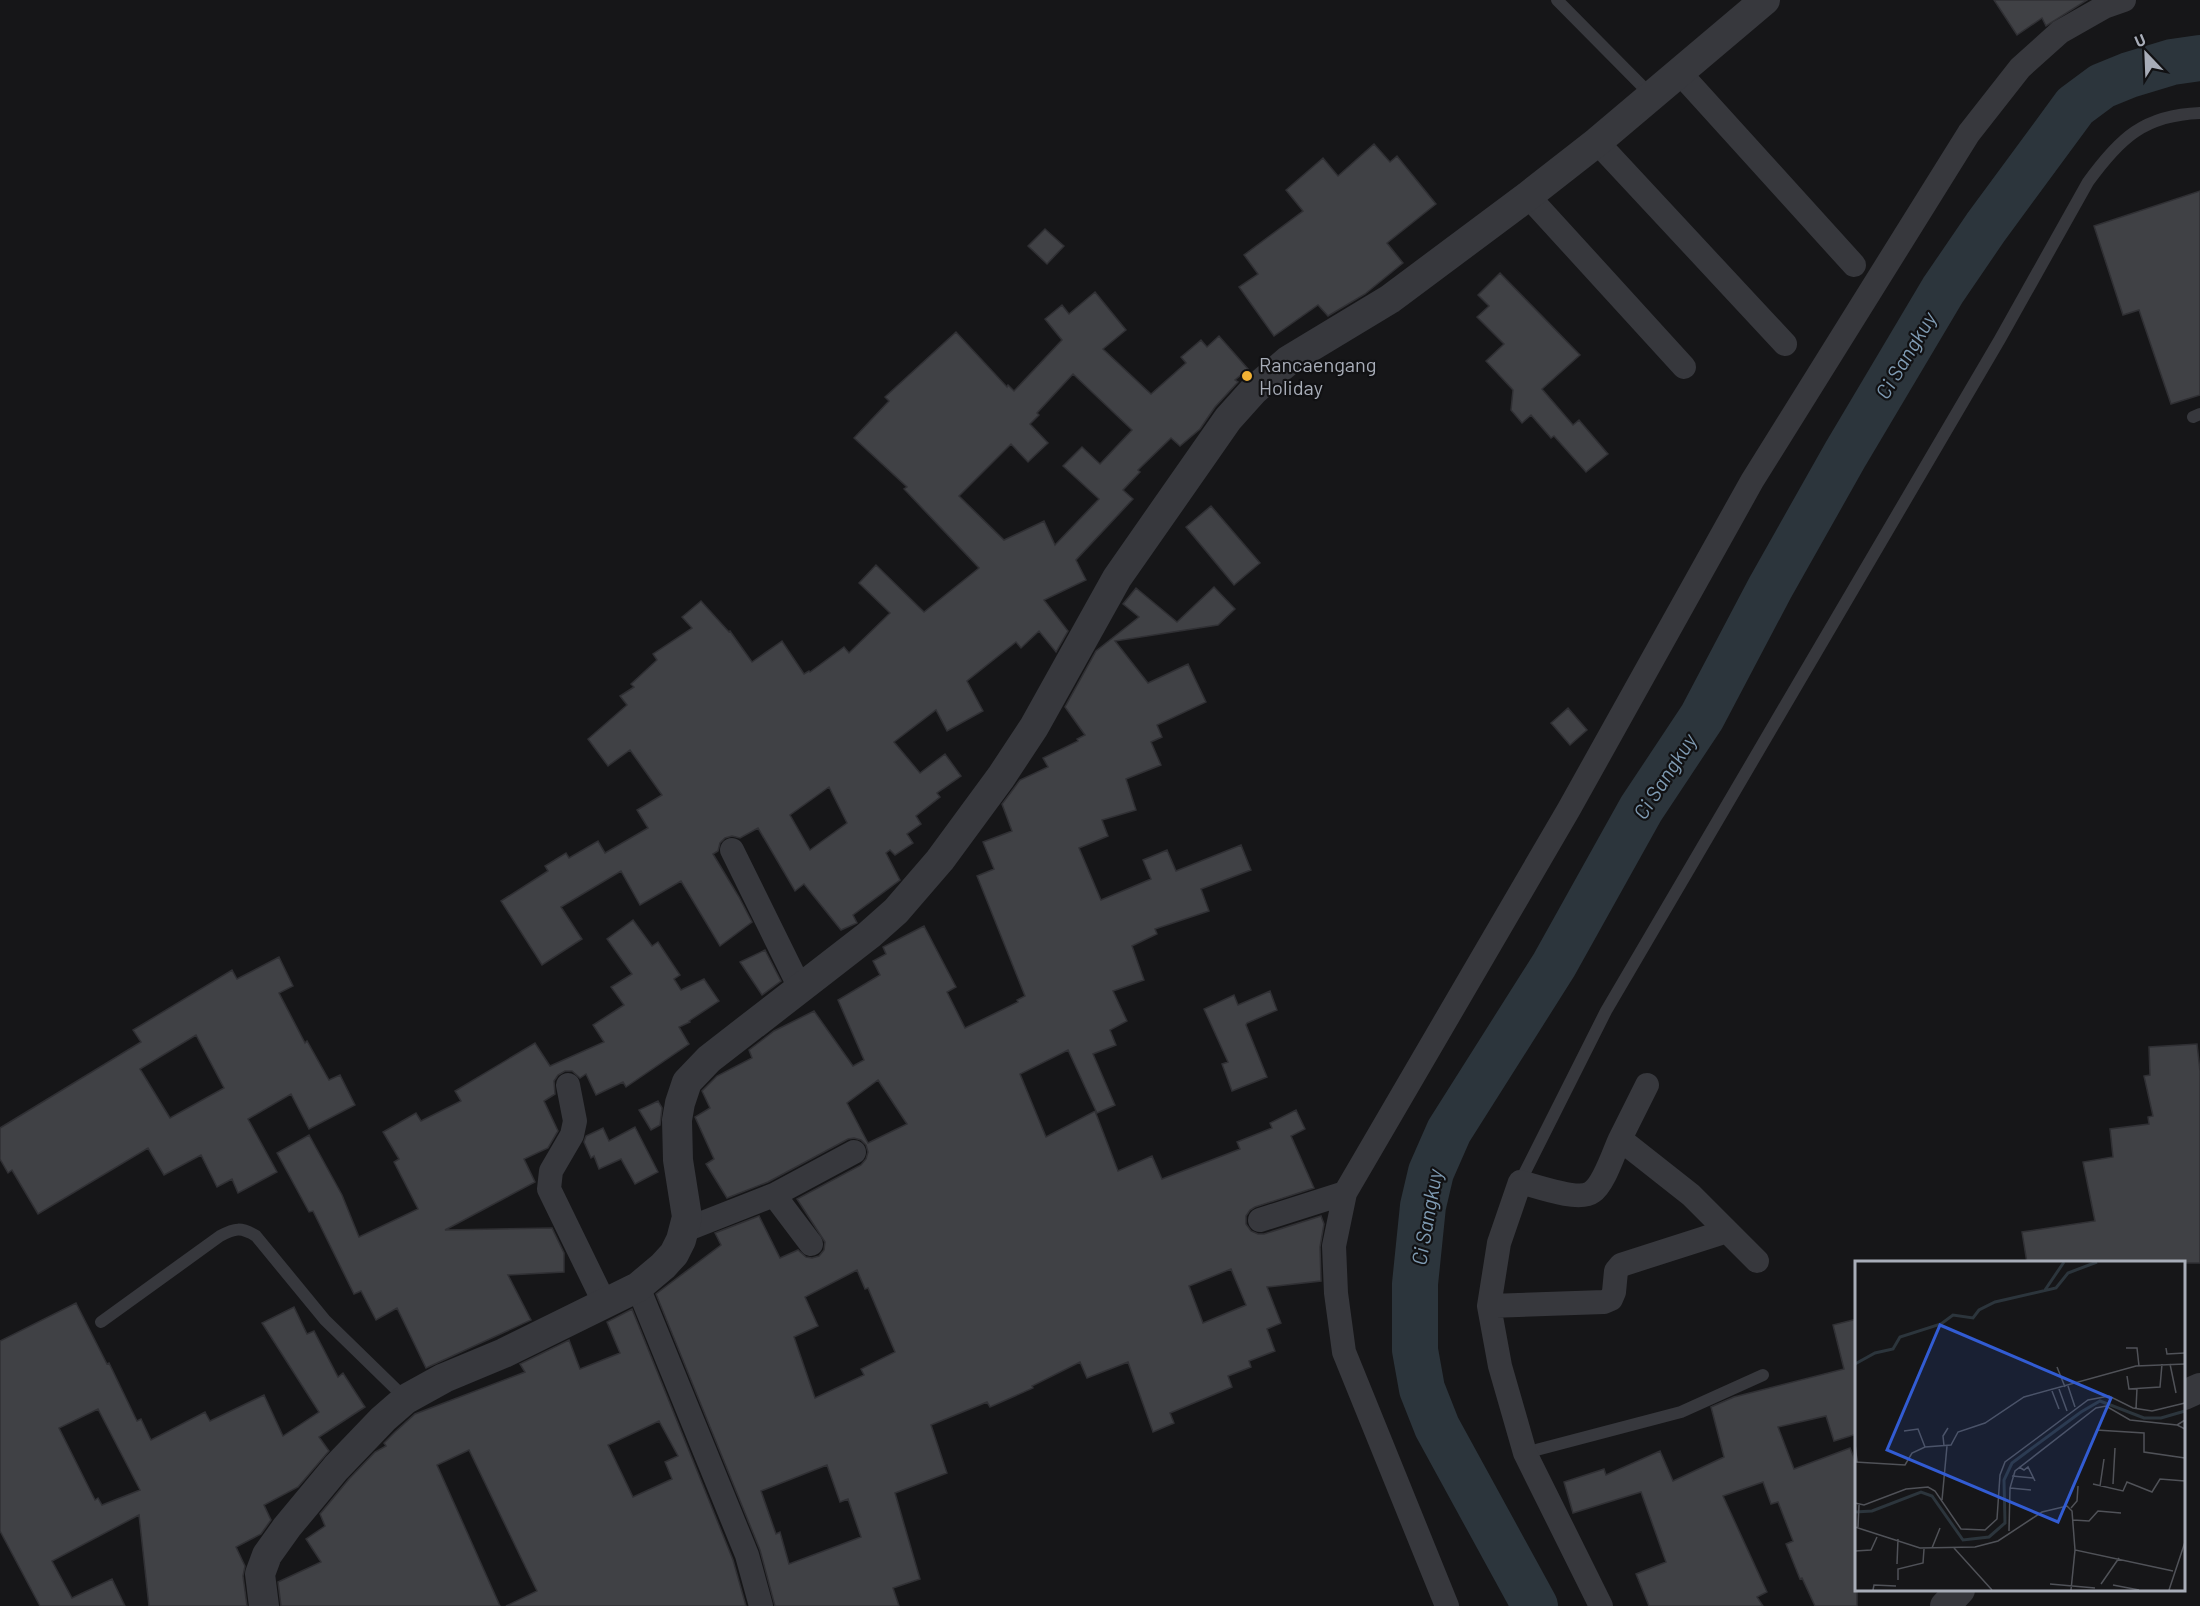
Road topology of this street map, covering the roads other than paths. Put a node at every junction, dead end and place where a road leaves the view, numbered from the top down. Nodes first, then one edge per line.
1 (1557, 0) edge
2 (1765, 0) edge
3 (2124, 0) edge
4 (1679, 72) junction
5 (1651, 95) junction
6 (2200, 113) edge
7 (1597, 142) junction
8 (1528, 196) junction
9 (1854, 265) dead end
10 (1785, 344) dead end
11 (1684, 367) dead end
12 (732, 850) dead end
13 (800, 988) junction
14 (568, 1085) dead end
15 (1647, 1085) dead end
16 (1620, 1139) junction
17 (854, 1152) dead end
18 (1520, 1182) junction
19 (1345, 1192) junction
20 (774, 1195) junction
21 (1260, 1220) dead end
22 (685, 1230) junction
23 (1727, 1231) junction
24 (811, 1244) dead end
25 (1757, 1261) dead end
26 (638, 1287) junction
27 (604, 1304) junction
28 (1489, 1306) junction
29 (101, 1323) dead end
30 (1763, 1376) dead end
31 (2200, 1388) edge
32 (2185, 1395) edge
33 (406, 1399) junction
34 (1525, 1453) junction
35 (1959, 1591) edge
36 (264, 1606) edge
37 (761, 1606) edge
38 (1447, 1606) edge
39 (1601, 1606) edge
40 (1946, 1606) edge

1 - 5 lane
2 - 4 street
3 - 19 street
4 - 5 street
4 - 9 street
5 - 7 street
6 - 18 lane
7 - 8 street
7 - 10 street
8 - 11 street
8 - 13 street
12 - 13 street
13 - 22 street
14 - 27 street
15 - 16 street
16 - 18 street
16 - 23 street
17 - 20 street
18 - 28 street
19 - 21 street
19 - 38 street
20 - 22 street
20 - 24 street
22 - 26 street
23 - 25 street
23 - 28 street
26 - 27 street
26 - 37 street
27 - 33 street
28 - 34 street
29 - 33 lane
30 - 34 lane
31 - 32 street
33 - 36 street
34 - 39 street
35 - 40 street

